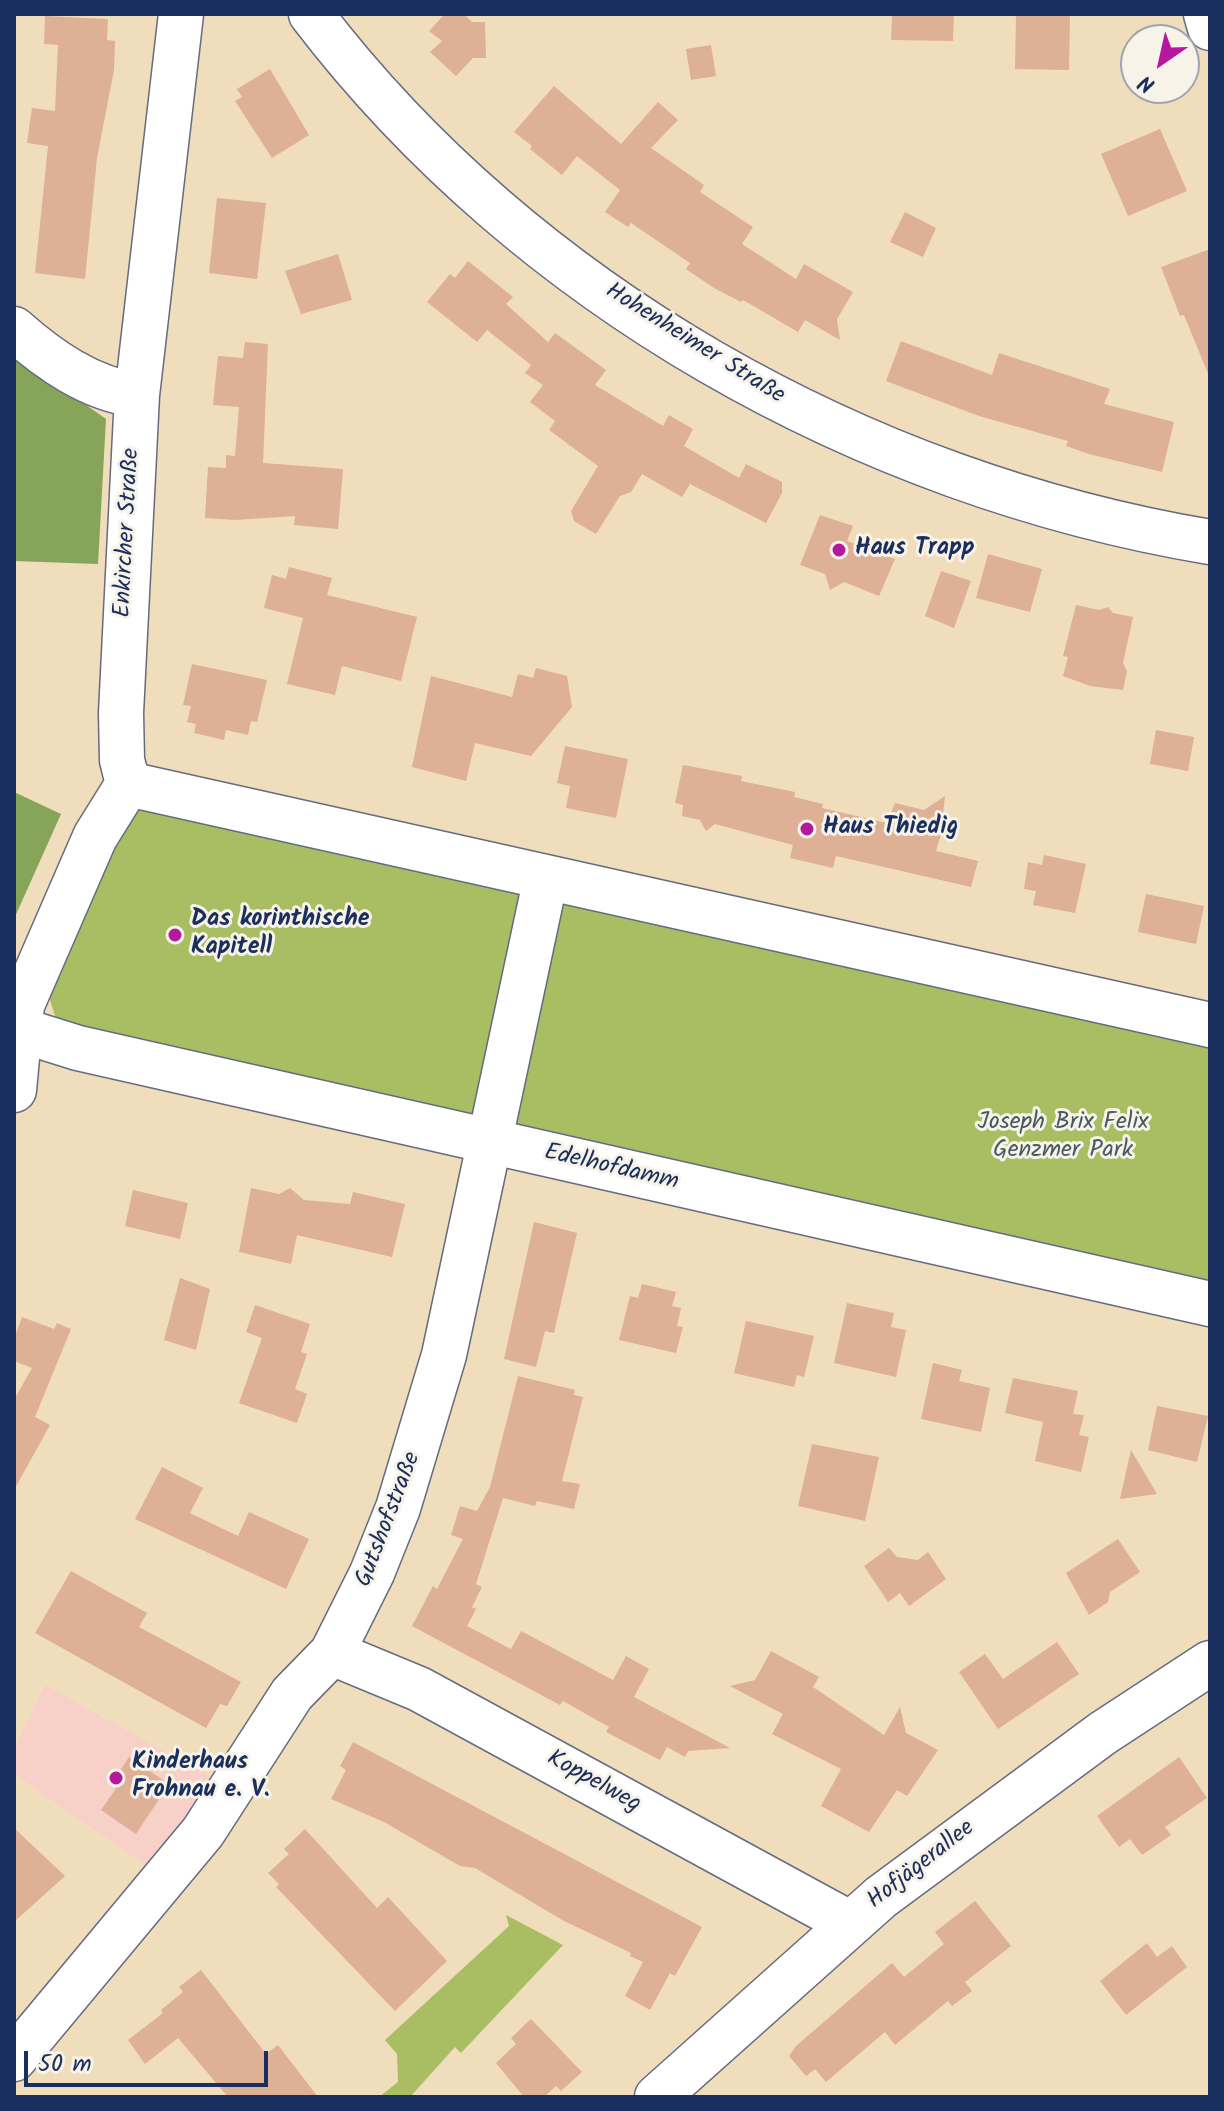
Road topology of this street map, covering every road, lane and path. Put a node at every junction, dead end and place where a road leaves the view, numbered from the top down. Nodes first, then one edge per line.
1 (181, 14) edge
2 (311, 14) edge
3 (1206, 14) edge
4 (1210, 28) edge
5 (14, 329) edge
6 (137, 395) junction
7 (1210, 542) edge
8 (128, 784) junction
9 (546, 877) junction
10 (1210, 1025) edge
11 (17, 1029) edge
12 (14, 1090) edge
13 (488, 1141) junction
14 (1210, 1304) edge
15 (332, 1653) junction
16 (1210, 1663) edge
17 (849, 1923) junction
18 (14, 2059) edge
19 (657, 2097) edge

1 - 6 street, Enkircher Straße
2 - 7 street, Hohenheimer Straße
3 - 4 street
5 - 6 street
6 - 8 street, Enkircher Straße
8 - 9 street
8 - 11 street
9 - 10 street
9 - 13 street, Gutshofstraße
11 - 12 street
11 - 13 street, Edelhofdamm
13 - 14 street, Edelhofdamm
13 - 15 street, Gutshofstraße
15 - 17 street, Koppelweg
15 - 18 street, Gutshofstraße
16 - 17 street, Hofjägerallee
17 - 19 street, Hofjägerallee

